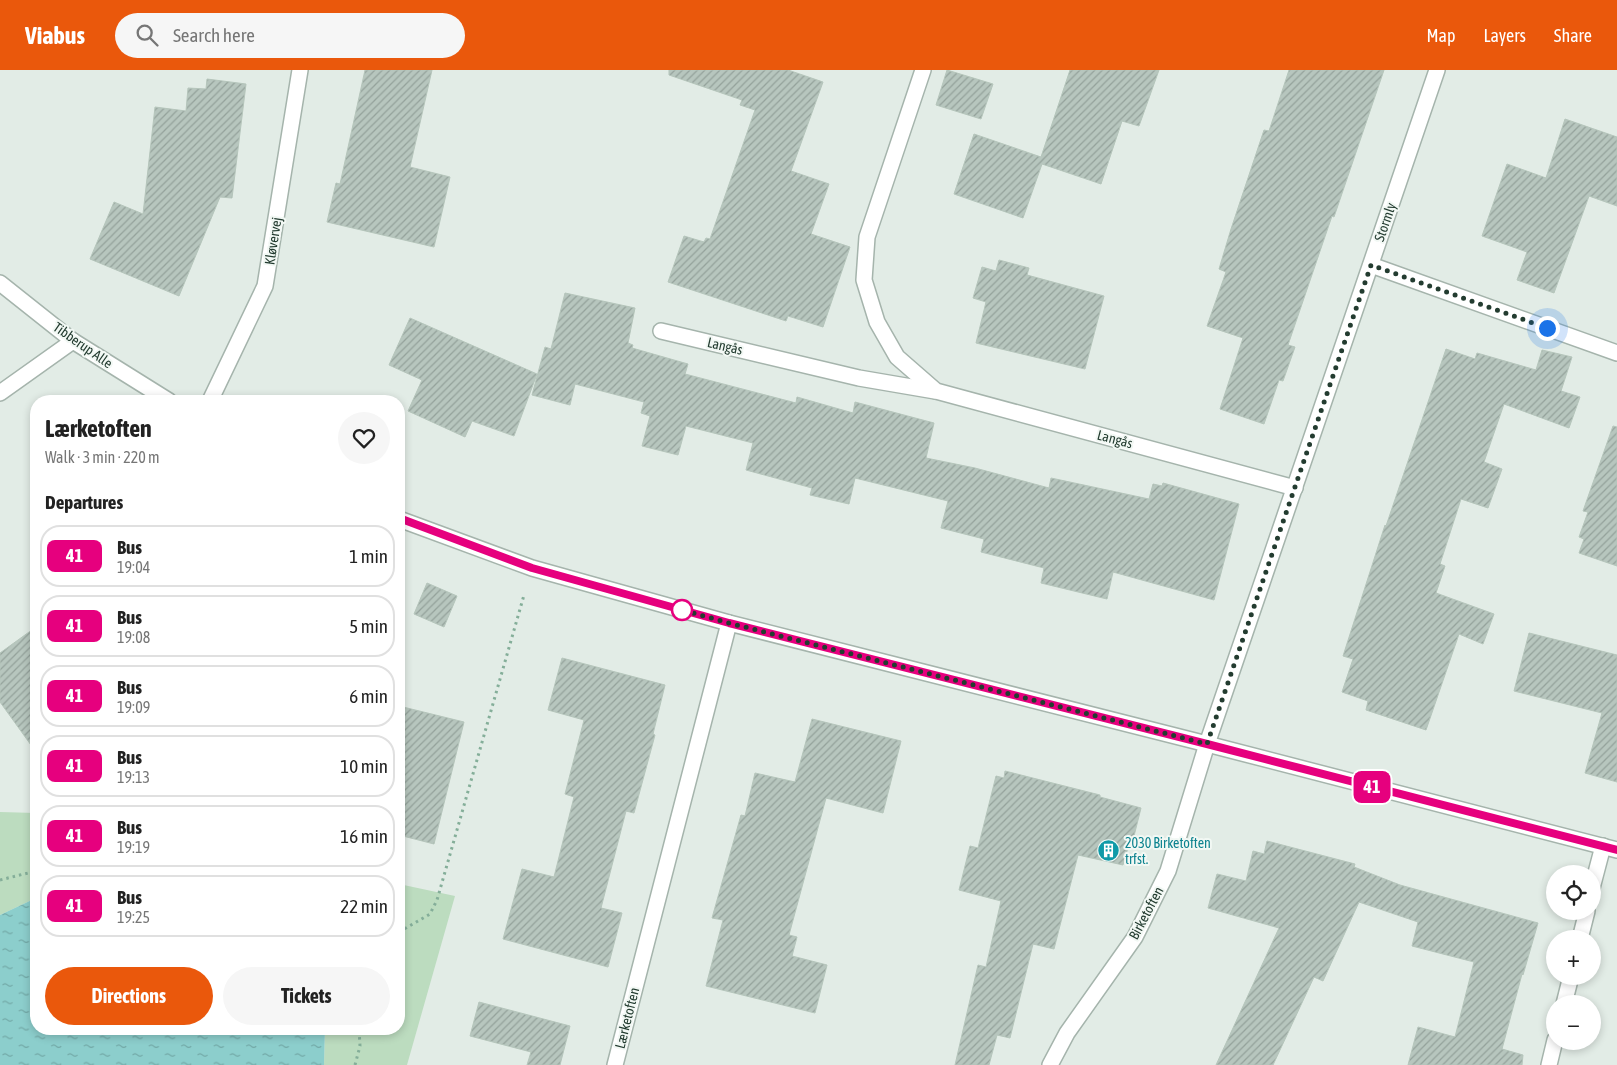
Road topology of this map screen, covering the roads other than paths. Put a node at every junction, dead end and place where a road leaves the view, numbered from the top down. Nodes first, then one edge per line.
1 (300, 70) edge
2 (923, 70) edge
3 (1437, 70) edge
4 (1371, 265) junction
5 (0, 283) edge
6 (662, 331) dead end
7 (73, 341) junction
8 (1617, 354) edge
9 (936, 391) junction
10 (0, 393) edge
11 (159, 395) edge
12 (213, 395) edge
13 (1295, 488) junction
14 (405, 520) edge
15 (729, 623) junction
16 (1207, 744) junction
17 (1610, 848) edge
18 (1601, 868) edge
19 (1553, 1050) edge
20 (615, 1065) edge
21 (1050, 1065) edge
22 (1549, 1065) edge

1 - 12 street, Kløvervej
2 - 9 street, Langås
3 - 4 street, Stormly
4 - 8 street
4 - 13 street, Stormly
5 - 7 street, Tibberup Alle
6 - 9 street, Langås
7 - 10 street
7 - 11 street, Tibberup Alle
9 - 13 street, Langås
13 - 16 street, Stormly
14 - 15 street
15 - 16 street
15 - 20 street, Lærketoften
16 - 17 street
16 - 21 street, Birketoften
17 - 18 street
19 - 22 street

